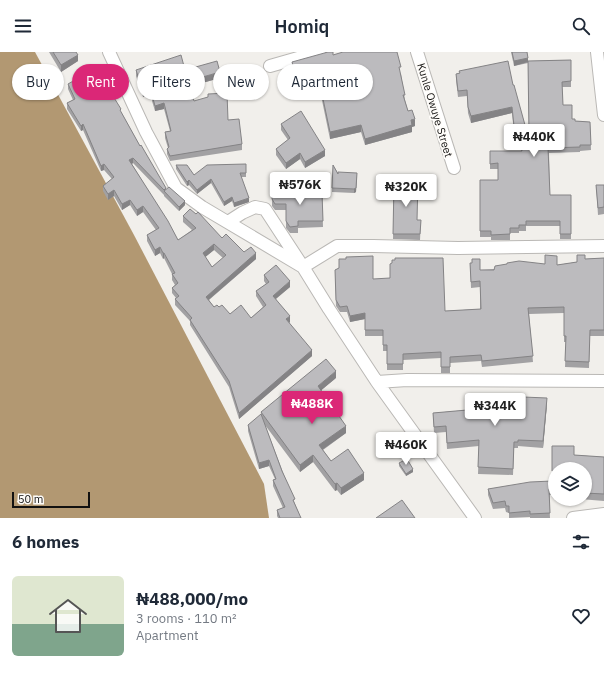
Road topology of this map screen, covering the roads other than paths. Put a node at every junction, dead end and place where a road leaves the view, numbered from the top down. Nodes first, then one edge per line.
1 (109, 52) edge
2 (319, 52) edge
3 (418, 52) edge
4 (597, 52) edge
5 (270, 66) dead end
6 (604, 115) edge
7 (454, 168) dead end
8 (228, 222) junction
9 (604, 246) edge
10 (303, 267) junction
11 (604, 381) edge
12 (377, 382) junction
13 (604, 514) edge
14 (475, 518) edge
15 (573, 518) edge

1 - 8 street
2 - 5 street
3 - 7 street, Kunle Owuye Street
4 - 6 street
8 - 10 street
8 - 10 street
9 - 10 street
10 - 12 street
11 - 12 street
12 - 14 street
13 - 15 street

